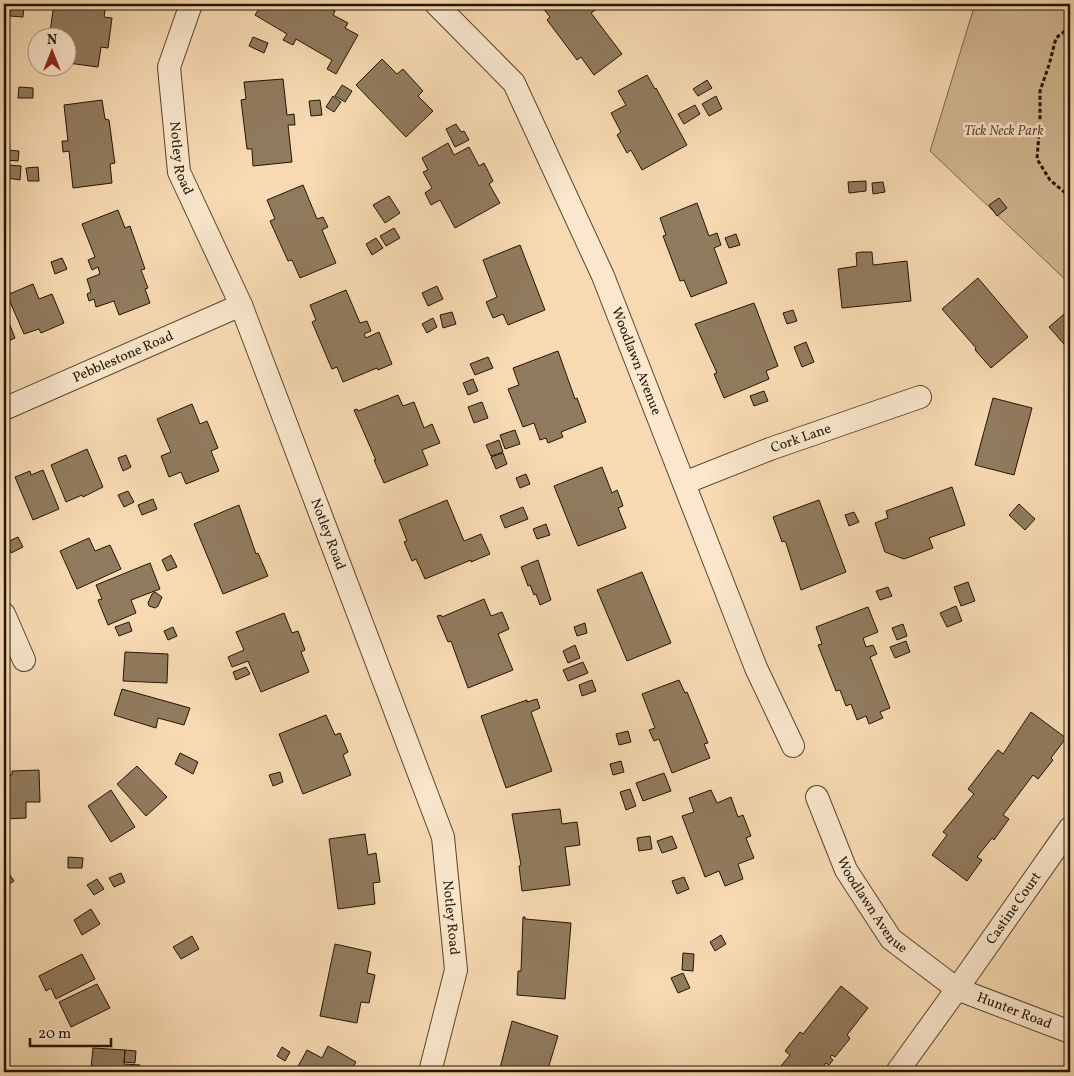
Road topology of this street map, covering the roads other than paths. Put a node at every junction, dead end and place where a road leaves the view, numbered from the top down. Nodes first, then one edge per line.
1 (191, 4) edge
2 (436, 4) edge
3 (241, 305) junction
4 (920, 397) dead end
5 (4, 409) edge
6 (684, 483) junction
7 (4, 614) edge
8 (24, 660) dead end
9 (793, 746) dead end
10 (817, 797) dead end
11 (1070, 828) edge
12 (958, 989) junction
13 (1070, 1032) edge
14 (430, 1072) edge
15 (897, 1072) edge

1 - 3 street, Notley Road
2 - 6 street, Woodlawn Avenue
3 - 5 street, Pebblestone Road
3 - 14 street, Notley Road
4 - 6 street, Cork Lane
6 - 9 street, Woodlawn Avenue
7 - 8 street
10 - 12 street, Woodlawn Avenue
11 - 12 street, Castine Court
12 - 13 street, Hunter Road
12 - 15 street, Castine Court

